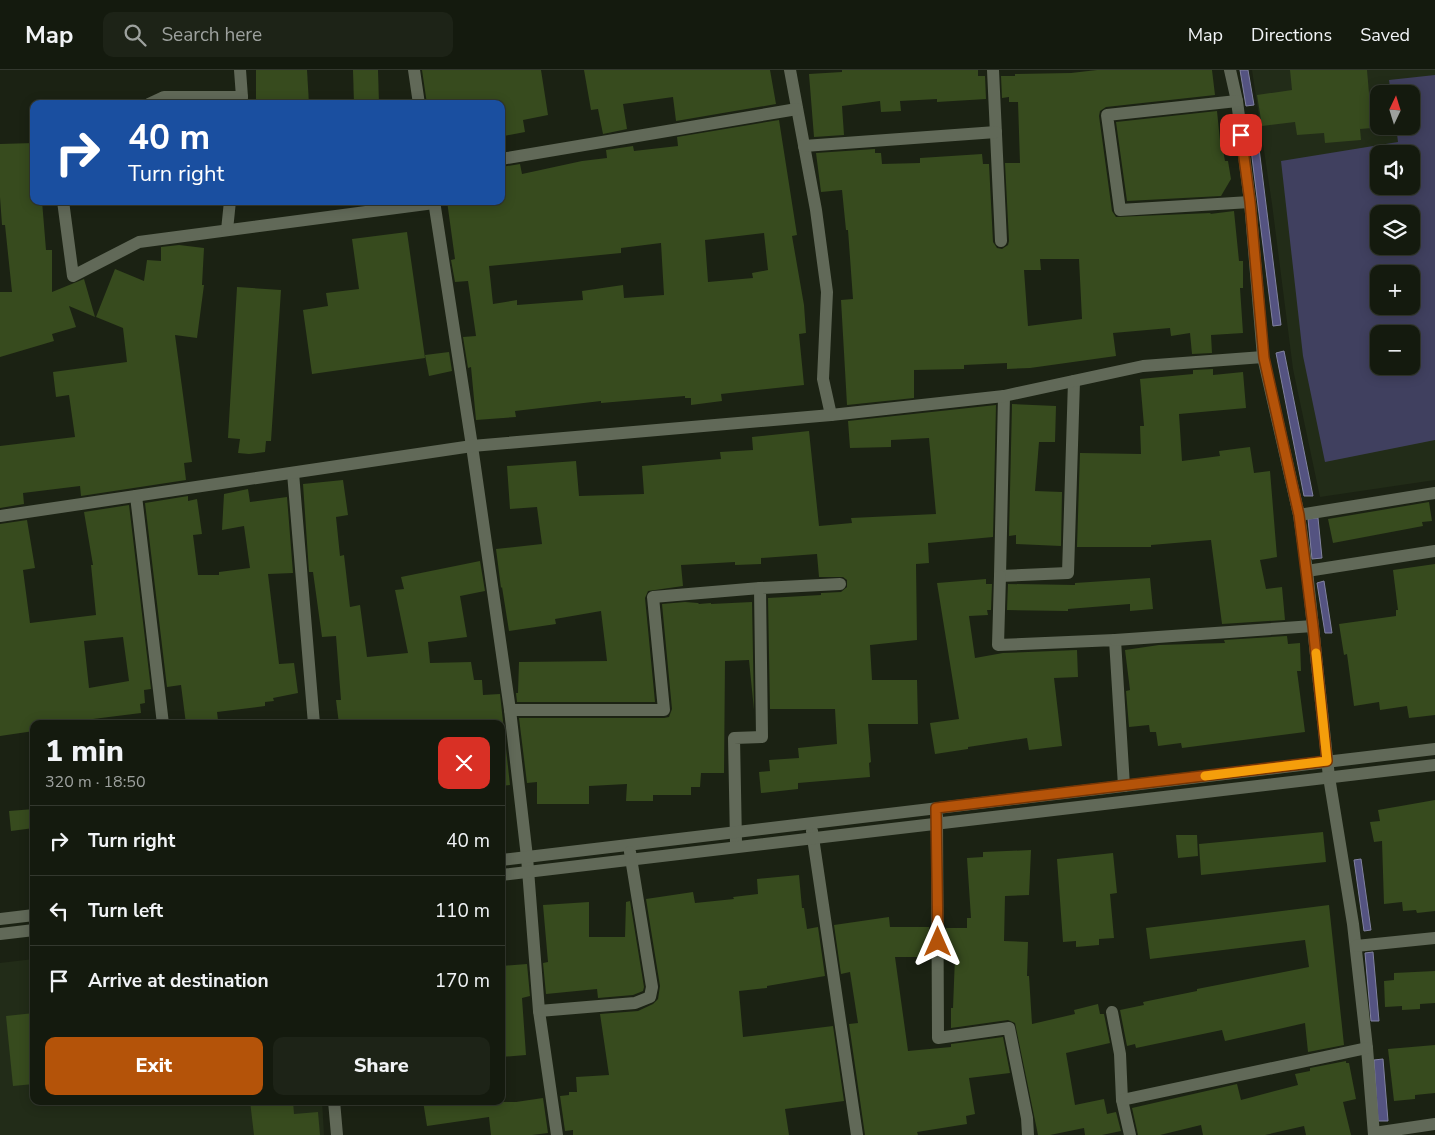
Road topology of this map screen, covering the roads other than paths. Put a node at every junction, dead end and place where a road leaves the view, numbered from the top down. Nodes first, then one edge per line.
1 (240, 70) edge
2 (414, 70) edge
3 (790, 70) edge
4 (993, 70) edge
5 (1230, 70) edge
6 (158, 100) edge
7 (242, 100) edge
8 (418, 100) edge
9 (1237, 101) junction
10 (797, 109) junction
11 (996, 132) junction
12 (804, 146) junction
13 (505, 158) edge
14 (1250, 202) junction
15 (64, 205) edge
16 (230, 205) edge
17 (412, 205) edge
18 (434, 205) edge
19 (227, 230) junction
20 (1001, 241) dead end
21 (1264, 358) junction
22 (1074, 381) junction
23 (1004, 396) junction
24 (831, 415) junction
25 (472, 446) junction
26 (293, 473) junction
27 (1435, 493) edge
28 (136, 496) junction
29 (1299, 515) junction
30 (0, 516) edge
31 (1435, 551) edge
32 (1307, 571) junction
33 (1000, 576) junction
34 (840, 584) dead end
35 (760, 588) junction
36 (1313, 626) junction
37 (1114, 640) junction
38 (510, 710) junction
39 (163, 720) edge
40 (314, 720) edge
41 (1435, 749) edge
42 (1327, 761) junction
43 (1435, 765) edge
44 (1329, 777) junction
45 (1124, 786) junction
46 (936, 808) junction
47 (812, 824) junction
48 (938, 824) junction
49 (736, 833) junction
50 (813, 837) junction
51 (629, 845) junction
52 (736, 847) junction
53 (527, 857) junction
54 (631, 859) junction
55 (505, 860) edge
56 (528, 872) junction
57 (505, 875) edge
58 (30, 915) edge
59 (0, 919) edge
60 (30, 930) edge
61 (0, 934) edge
62 (1435, 938) edge
63 (1356, 946) junction
64 (539, 1011) junction
65 (1112, 1012) dead end
66 (1367, 1048) junction
67 (1122, 1100) junction
68 (334, 1105) edge
69 (1435, 1124) edge
70 (1374, 1134) edge
71 (336, 1135) edge
72 (557, 1135) edge
73 (856, 1135) edge
74 (1028, 1135) edge
75 (1130, 1135) edge

1 - 7 street
2 - 8 street
3 - 10 street
4 - 11 street
5 - 9 street
6 - 7 street
9 - 14 street
9 - 14 street
10 - 12 street
10 - 13 street
11 - 12 street
11 - 20 street
12 - 24 street
14 - 21 street
15 - 19 street
16 - 19 street
17 - 19 street
18 - 25 street
21 - 22 street
21 - 29 street
22 - 23 street
22 - 33 street
23 - 24 street
23 - 33 street
24 - 25 street
25 - 26 street
25 - 38 street
26 - 28 street
26 - 40 street
27 - 29 street
28 - 30 street
28 - 39 street
29 - 32 street
31 - 32 street
32 - 36 street
33 - 37 street
34 - 35 street
35 - 38 street
35 - 49 street
36 - 37 street
36 - 42 street
37 - 45 street
38 - 53 street
41 - 42 street
42 - 44 street
42 - 45 street
43 - 44 street
44 - 48 street
44 - 63 street
45 - 46 street
46 - 47 street
46 - 48 street
47 - 49 street
47 - 50 street
48 - 50 street
48 - 74 street
49 - 51 street
49 - 52 street
50 - 52 street
50 - 73 street
51 - 53 street
51 - 54 street
52 - 54 street
53 - 55 street
53 - 56 street
54 - 56 street
54 - 64 street
56 - 57 street
56 - 64 street
58 - 59 street
60 - 61 street
62 - 63 street
63 - 66 street
64 - 72 street
65 - 67 street
66 - 67 street
66 - 70 street
67 - 75 street
68 - 71 street
69 - 70 street

